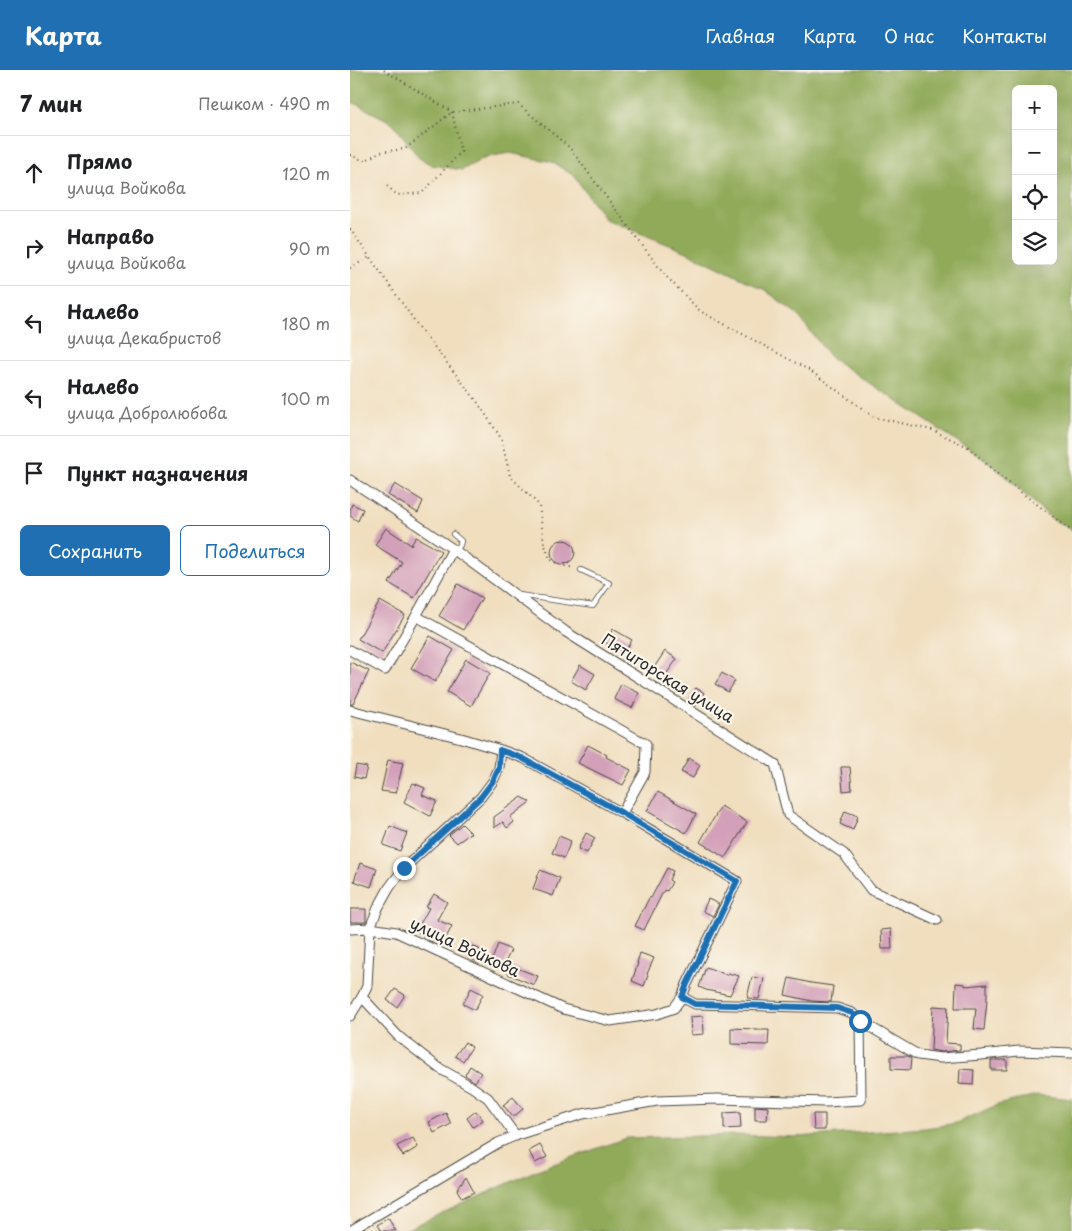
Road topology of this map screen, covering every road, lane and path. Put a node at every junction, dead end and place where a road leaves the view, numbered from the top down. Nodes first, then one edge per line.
1 (384, 70) edge
2 (452, 112) junction
3 (350, 155) edge
4 (385, 184) dead end
5 (350, 229) edge
6 (370, 257) junction
7 (350, 268) edge
8 (350, 480) edge
9 (1072, 531) edge
10 (453, 534) dead end
11 (454, 550) junction
12 (581, 570) joint
13 (515, 595) junction
14 (416, 616) junction
15 (350, 650) edge
16 (350, 710) edge
17 (500, 750) junction
18 (622, 813) junction
19 (937, 920) dead end
20 (370, 928) junction
21 (350, 929) edge
22 (362, 997) junction
23 (682, 997) junction
24 (350, 1016) edge
25 (860, 1021) junction
26 (1072, 1052) edge
27 (516, 1136) junction
28 (350, 1231) edge

1 - 2 path
2 - 3 path
2 - 4 path
2 - 9 path
5 - 6 path
6 - 7 path
6 - 12 path
8 - 11 street, Пятигорская улица
10 - 11 lane
11 - 13 street, Пятигорская улица
11 - 14 street
12 - 13 lane
13 - 19 street, Пятигорская улица
14 - 15 street
14 - 18 street
16 - 17 street
17 - 18 street
17 - 20 street
18 - 23 street
20 - 21 street, улица Войкова
20 - 22 street
20 - 23 street, улица Войкова
22 - 24 street
22 - 27 street
23 - 25 street
25 - 26 street
25 - 27 street
27 - 28 street

